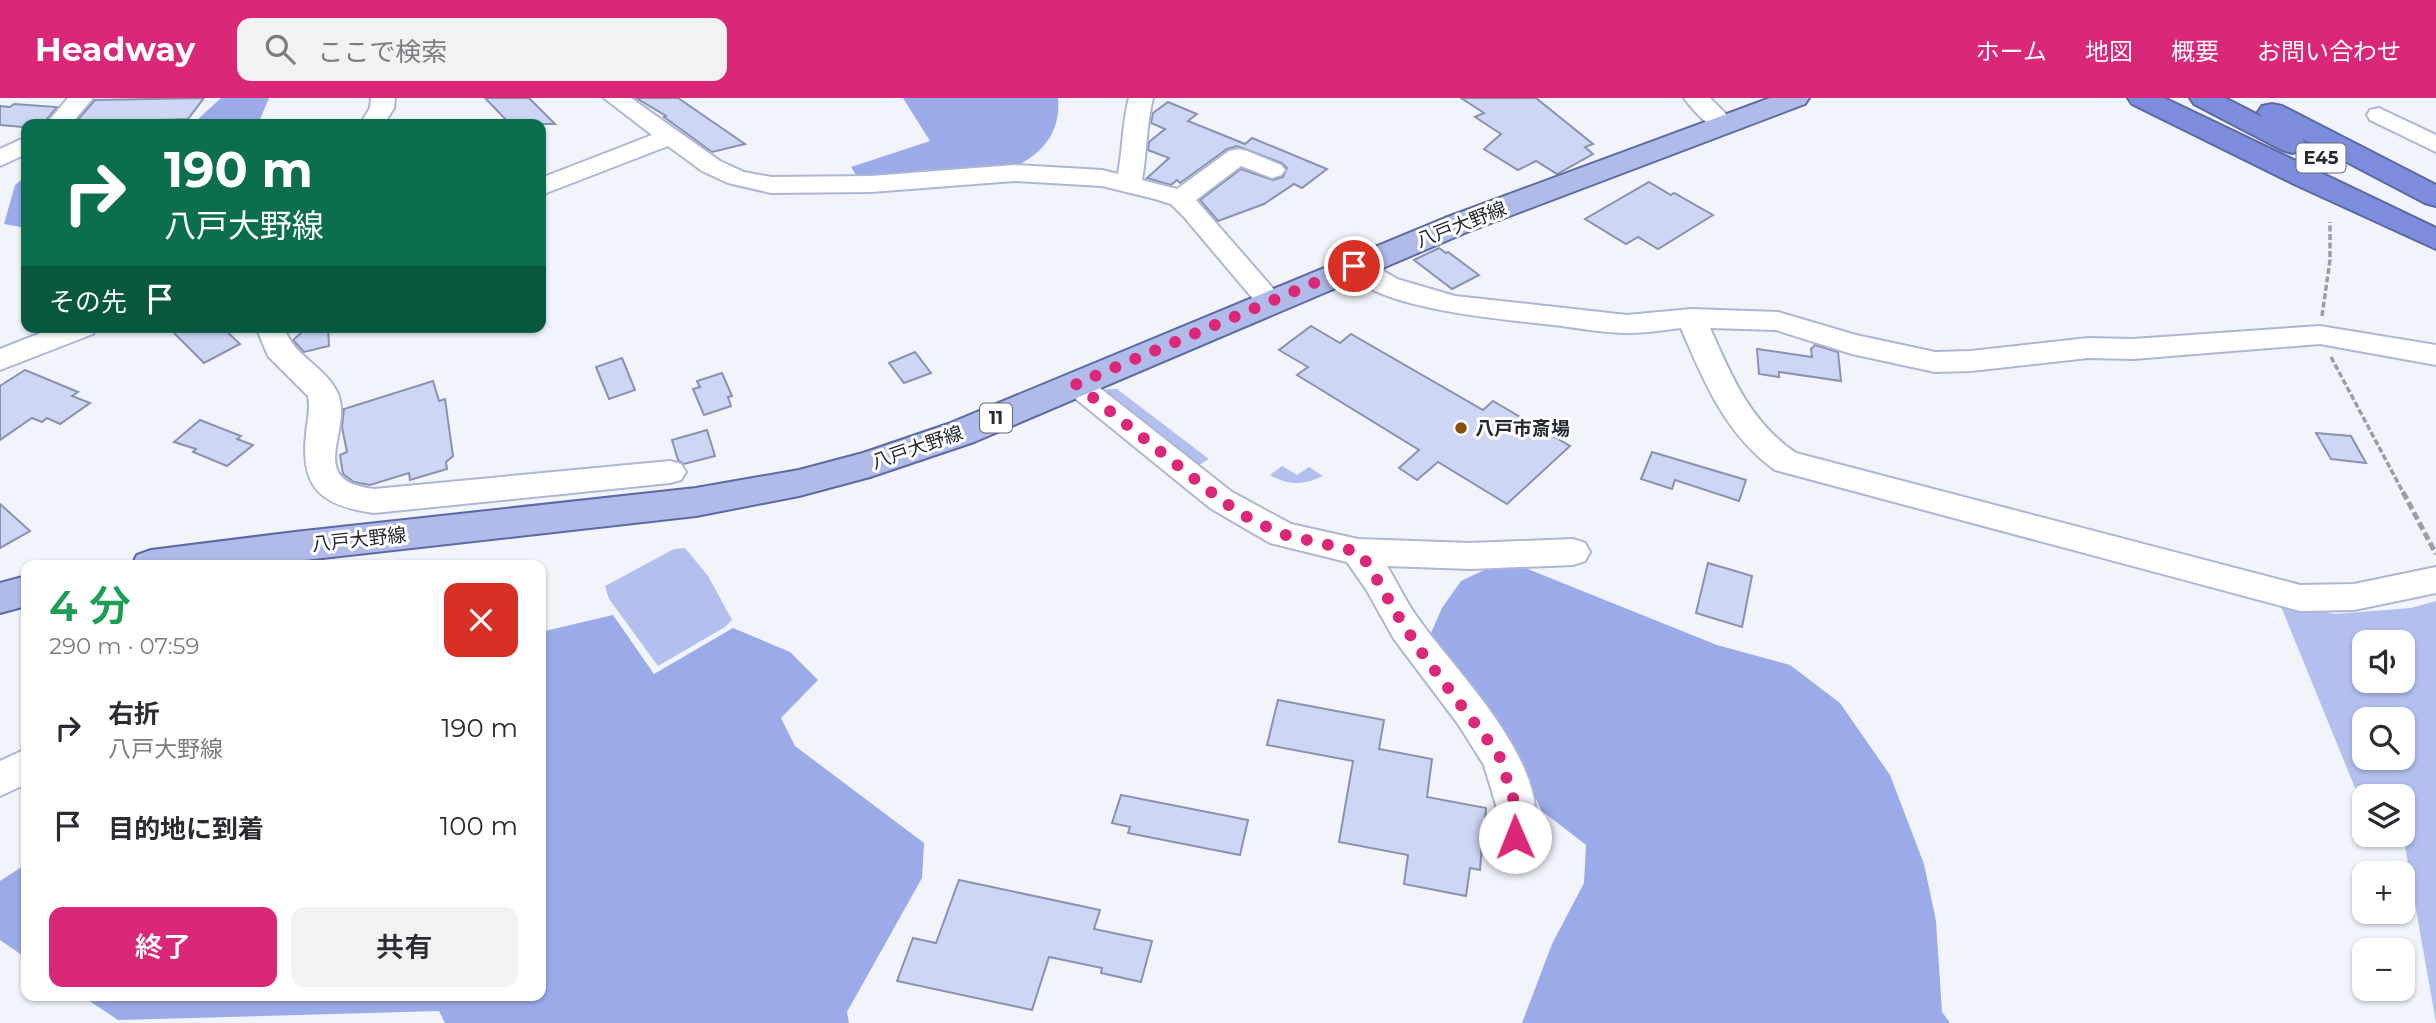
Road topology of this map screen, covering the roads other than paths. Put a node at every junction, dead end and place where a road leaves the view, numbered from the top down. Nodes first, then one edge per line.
1 (81, 98) edge
2 (383, 98) edge
3 (616, 98) edge
4 (1141, 98) edge
5 (1696, 98) edge
6 (1795, 98) edge
7 (2142, 98) edge
8 (2204, 98) edge
9 (2246, 98) edge
10 (2293, 98) edge
11 (2379, 115) dead end
12 (62, 119) edge
13 (375, 119) edge
14 (1725, 125) junction
15 (670, 136) junction
16 (2436, 145) edge
17 (21, 147) edge
18 (0, 159) edge
19 (1272, 170) dead end
20 (2436, 177) edge
21 (1129, 182) junction
22 (546, 185) edge
23 (2436, 197) edge
24 (1180, 199) junction
25 (2436, 221) edge
26 (2436, 240) edge
27 (1354, 266) junction
28 (1270, 301) junction
29 (1691, 318) junction
30 (68, 333) edge
31 (271, 333) edge
32 (2436, 355) edge
33 (0, 360) edge
34 (1076, 384) junction
35 (670, 472) dead end
36 (1358, 552) junction
37 (1573, 552) dead end
38 (291, 555) edge
39 (221, 560) edge
40 (2436, 580) edge
41 (21, 592) edge
42 (0, 598) edge
43 (21, 768) edge
44 (0, 780) edge
45 (1515, 837) dead end

1 - 12 street
2 - 13 street
3 - 15 street
4 - 21 street
5 - 14 street
6 - 14 main road, 八戸大野線 / 11
7 - 26 highway
8 - 25 highway, E45
9 - 23 highway, E45
10 - 20 highway
11 - 16 street
14 - 27 main road, 八戸大野線 / 11
15 - 21 street
15 - 22 street
17 - 18 street
19 - 24 street
21 - 24 street
24 - 28 street
27 - 28 main road, 八戸大野線 / 11
27 - 29 street
28 - 34 main road, 八戸大野線 / 11
29 - 32 street
29 - 40 street
30 - 33 street
31 - 35 street
34 - 36 street
34 - 38 main road, 八戸大野線 / 11
36 - 37 street
36 - 45 street
38 - 39 main road, 八戸大野線 / 11
41 - 42 main road
43 - 44 street

